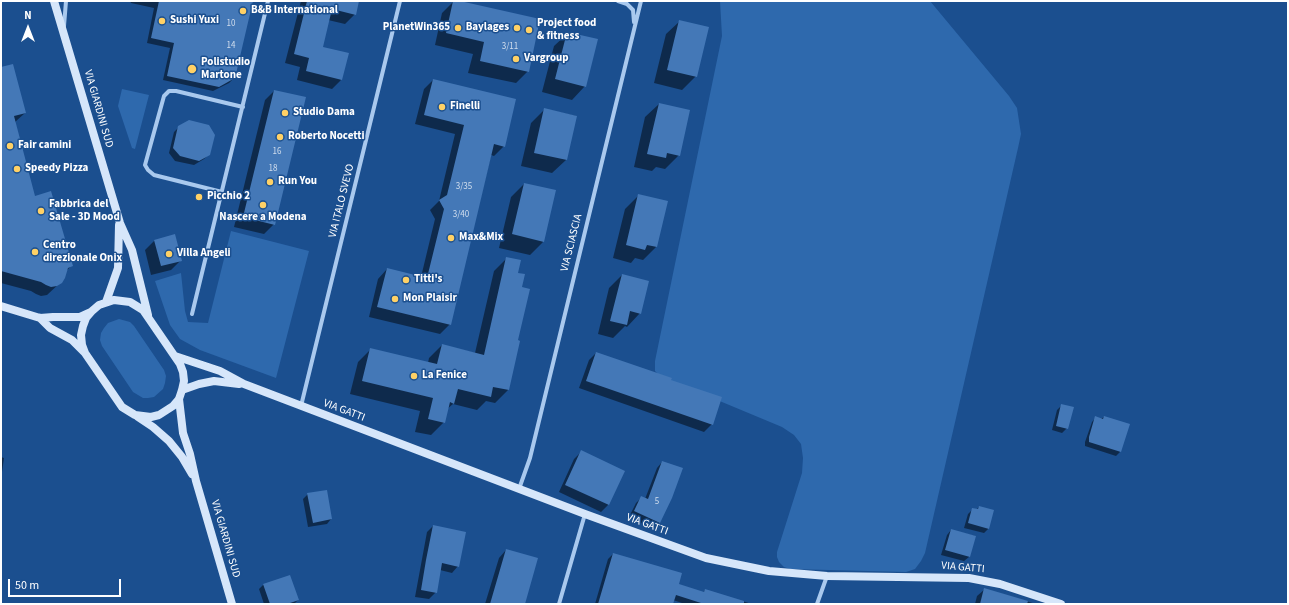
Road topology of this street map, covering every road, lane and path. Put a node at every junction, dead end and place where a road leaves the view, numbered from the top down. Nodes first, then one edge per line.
1 (54, 1) edge
2 (66, 1) edge
3 (268, 1) edge
4 (400, 1) edge
5 (618, 1) edge
6 (640, 1) edge
7 (634, 25) junction
8 (64, 32) junction
9 (242, 107) junction
10 (222, 192) junction
11 (120, 223) junction
12 (106, 302) junction
13 (1, 306) edge
14 (92, 311) junction
15 (192, 314) dead end
16 (148, 316) junction
17 (40, 318) junction
18 (85, 353) junction
19 (175, 356) junction
20 (244, 384) junction
21 (182, 390) junction
22 (179, 399) junction
23 (301, 406) junction
24 (135, 415) junction
25 (196, 481) junction
26 (519, 489) junction
27 (585, 514) junction
28 (828, 576) junction
29 (232, 604) edge
30 (559, 604) edge
31 (817, 604) edge
32 (1061, 604) edge

1 - 8 main road, VIA GIARDINI SUD
2 - 8 street
3 - 9 street
4 - 23 street, VIA ITALO SVEVO
5 - 7 street
6 - 7 street, VIA SCIASCIA
7 - 26 street, VIA SCIASCIA
8 - 11 main road, VIA GIARDINI SUD
9 - 10 street
9 - 10 street
10 - 15 street
11 - 12 main road, VIA GIARDINI SUD
11 - 16 main road, VIA GIARDINI SUD
12 - 14 main road, VIA GIARDINI SUD
12 - 16 main road, VIA GIARDINI SUD
13 - 17 main road
14 - 17 main road
14 - 18 main road, VIA GIARDINI SUD
16 - 19 main road, VIA GIARDINI SUD
17 - 18 main road
18 - 24 main road, VIA GIARDINI SUD
19 - 20 main road, VIA GATTI
19 - 21 main road, VIA GIARDINI SUD
20 - 21 main road, VIA GATTI
20 - 23 main road, VIA GATTI
21 - 22 main road, VIA GIARDINI SUD
22 - 24 main road
22 - 25 main road
23 - 26 main road, VIA GATTI
24 - 25 main road, VIA GIARDINI SUD
25 - 29 main road, VIA GIARDINI SUD
26 - 27 main road, VIA GATTI
27 - 28 main road, VIA GATTI
27 - 30 street
28 - 31 street
28 - 32 main road, VIA GATTI

